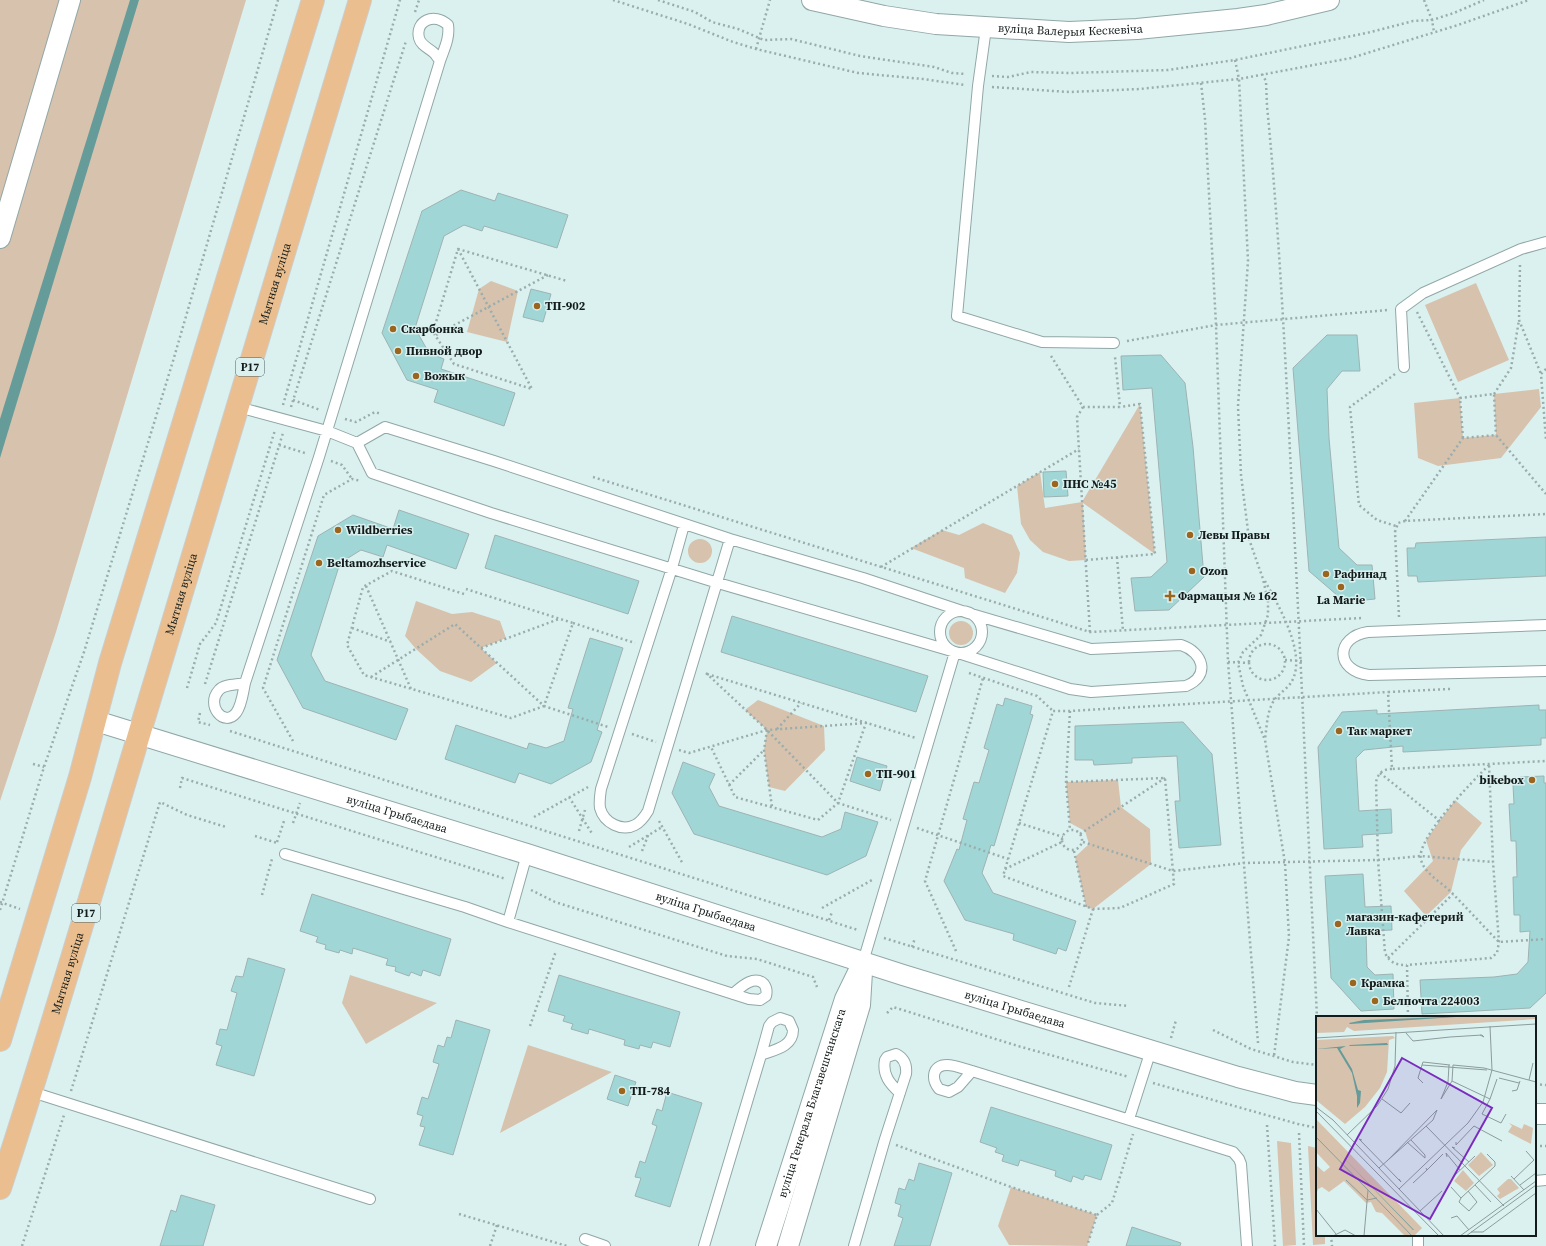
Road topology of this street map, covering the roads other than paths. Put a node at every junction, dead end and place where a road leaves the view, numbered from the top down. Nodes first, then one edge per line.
1 (70, 0) edge
2 (313, 0) edge
3 (360, 0) edge
4 (812, 0) edge
5 (1329, 0) edge
6 (986, 28) junction
7 (440, 61) dead end
8 (0, 238) edge
9 (1546, 242) edge
10 (1114, 343) road end
11 (1404, 367) road end
12 (238, 407) junction
13 (327, 431) junction
14 (357, 443) junction
15 (684, 525) junction
16 (730, 539) junction
17 (672, 568) junction
18 (718, 583) junction
19 (968, 613) junction
20 (1546, 625) edge
21 (955, 652) junction
22 (1546, 671) edge
23 (245, 683) dead end
24 (96, 721) junction
25 (140, 734) junction
26 (285, 854) dead end
27 (527, 854) junction
28 (508, 922) junction
29 (863, 962) junction
30 (733, 994) dead end
31 (0, 1040) edge
32 (1151, 1050) junction
33 (761, 1055) dead end
34 (972, 1071) dead end
35 (32, 1092) junction
36 (900, 1093) dead end
37 (1316, 1095) edge
38 (1129, 1119) junction
39 (1546, 1180) edge
40 (1536, 1181) edge
41 (0, 1188) edge
42 (370, 1199) dead end
43 (585, 1239) dead end
44 (604, 1246) edge
45 (704, 1246) edge
46 (766, 1246) edge
47 (788, 1246) edge
48 (854, 1246) edge
49 (1247, 1246) edge

1 - 8 street
2 - 24 highway
3 - 12 highway, Мытная вуліца / Р17
4 - 6 street, вуліца Валерыя Кескевіча
5 - 6 street, вуліца Валерыя Кескевіча
6 - 10 lane
7 - 13 lane
9 - 11 lane
12 - 13 lane
12 - 25 highway, Мытная вуліца / Р17
13 - 14 lane
13 - 23 lane
14 - 15 lane
14 - 17 lane
15 - 16 lane
15 - 17 lane
16 - 18 lane
16 - 19 lane
17 - 18 lane
17 - 18 lane
18 - 21 lane
19 - 21 lane
19 - 21 lane
19 - 21 lane
20 - 22 lane
21 - 29 lane
24 - 25 street, вуліца Грыбаедава
24 - 31 highway
25 - 27 street, вуліца Грыбаедава
25 - 35 highway, Мытная вуліца / Р17
26 - 28 lane
27 - 28 lane
27 - 29 street, вуліца Грыбаедава
28 - 30 lane
29 - 32 street, вуліца Грыбаедава
29 - 46 street, вуліца Генерала Благавешчанскага
29 - 47 street
32 - 37 street, вуліца Грыбаедава
32 - 38 lane
33 - 45 lane
34 - 38 lane
35 - 41 highway, Мытная вуліца / Р17
35 - 42 lane
36 - 48 lane
38 - 49 lane
39 - 40 lane
43 - 44 lane

